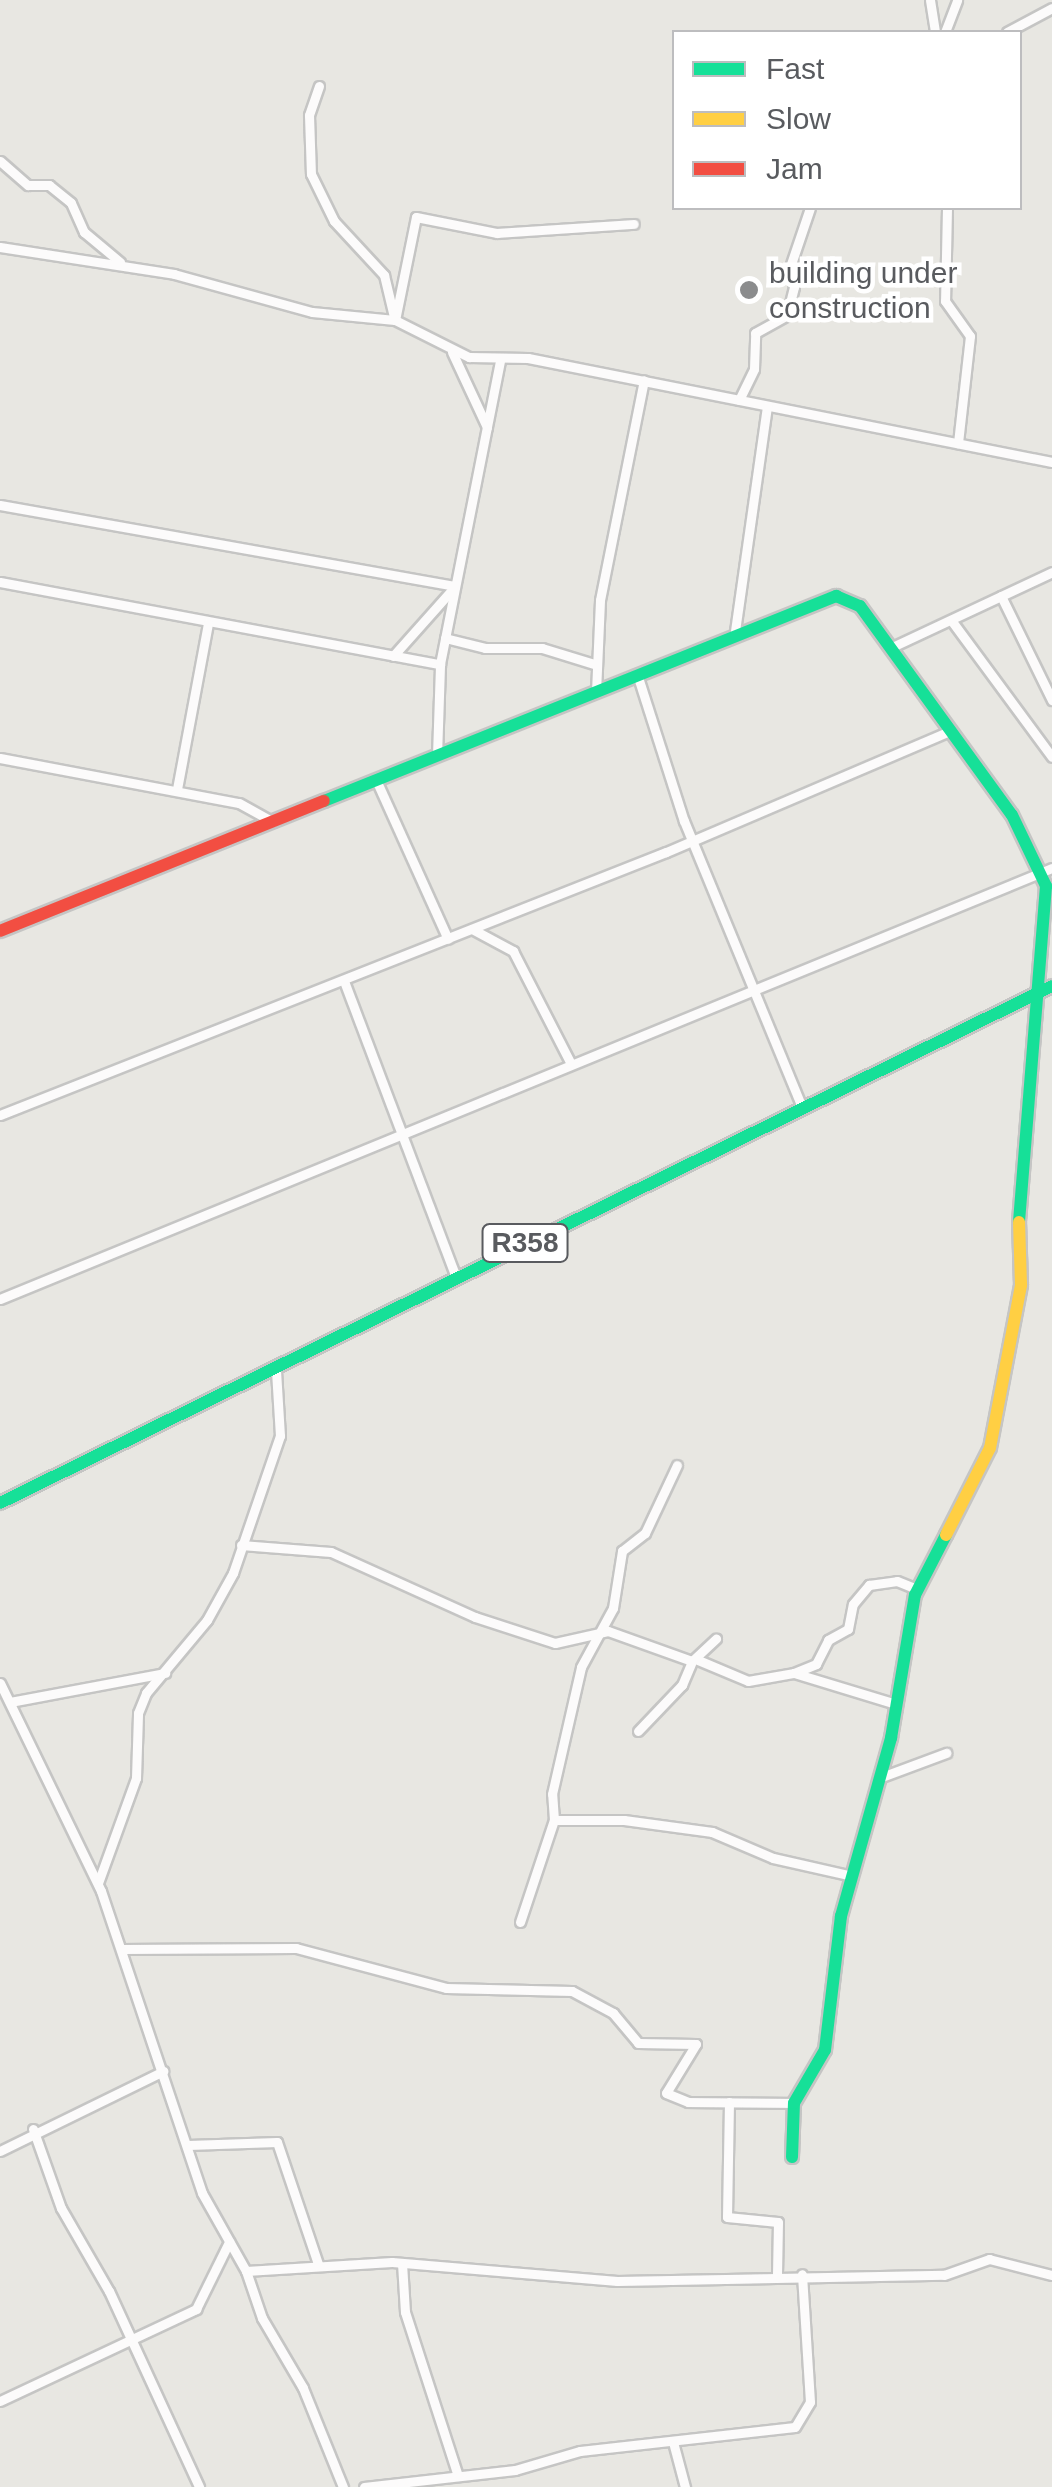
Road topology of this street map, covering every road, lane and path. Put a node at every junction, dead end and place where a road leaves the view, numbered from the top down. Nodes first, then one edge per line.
1 (930, 0) edge
2 (958, 0) edge
3 (1052, 8) edge
4 (935, 30) edge
5 (945, 30) edge
6 (1012, 30) edge
7 (319, 86) dead end
8 (0, 161) edge
9 (809, 210) edge
10 (948, 210) edge
11 (634, 224) dead end
12 (0, 247) edge
13 (127, 266) junction
14 (395, 320) junction
15 (452, 352) junction
16 (500, 361) junction
17 (644, 380) junction
18 (739, 400) junction
19 (767, 408) junction
20 (488, 430) junction
21 (958, 443) junction
22 (1050, 458) edge
23 (0, 505) edge
24 (1052, 572) edge
25 (0, 582) edge
26 (453, 587) junction
27 (1000, 596) junction
28 (951, 620) junction
29 (208, 624) junction
30 (735, 632) junction
31 (445, 638) junction
32 (890, 648) junction
33 (393, 656) junction
34 (440, 664) junction
35 (594, 664) junction
36 (637, 674) junction
37 (596, 692) junction
38 (1052, 700) edge
39 (950, 730) junction
40 (437, 756) junction
41 (1052, 757) edge
42 (0, 758) edge
43 (377, 782) junction
44 (177, 789) junction
45 (273, 822) junction
46 (694, 840) junction
47 (1048, 870) edge
48 (472, 929) junction
49 (0, 931) edge
50 (448, 938) junction
51 (344, 981) junction
52 (1052, 986) edge
53 (752, 994) junction
54 (1036, 994) junction
55 (571, 1064) junction
56 (802, 1107) junction
57 (0, 1115) edge
58 (402, 1135) junction
59 (456, 1275) junction
60 (0, 1299) edge
61 (276, 1370) junction
62 (677, 1465) dead end
63 (0, 1503) edge
64 (241, 1546) junction
65 (917, 1589) junction
66 (597, 1630) junction
67 (716, 1639) dead end
68 (695, 1661) junction
69 (168, 1672) junction
70 (794, 1673) junction
71 (0, 1683) edge
72 (10, 1702) junction
73 (896, 1704) junction
74 (638, 1731) dead end
75 (946, 1754) dead end
76 (876, 1779) junction
77 (554, 1820) junction
78 (852, 1876) junction
79 (98, 1883) junction
80 (520, 1922) dead end
81 (121, 1948) junction
82 (163, 2070) junction
83 (729, 2102) junction
84 (794, 2103) junction
85 (33, 2129) junction
86 (188, 2145) junction
87 (0, 2150) edge
88 (792, 2157) dead end
89 (229, 2242) junction
90 (402, 2262) junction
91 (318, 2264) junction
92 (246, 2271) junction
93 (777, 2274) junction
94 (802, 2274) junction
95 (1052, 2275) edge
96 (130, 2340) junction
97 (0, 2401) edge
98 (673, 2442) junction
99 (458, 2476) junction
100 (199, 2487) edge
101 (343, 2487) edge
102 (364, 2487) edge
103 (684, 2487) edge

1 - 4 street
2 - 5 street
3 - 6 street
7 - 14 street
8 - 13 street
9 - 18 street
10 - 21 street
11 - 14 street
12 - 13 street
13 - 14 street
14 - 15 street
15 - 16 street
15 - 20 street
16 - 17 street
16 - 20 street
17 - 18 street
17 - 35 street
18 - 19 street
19 - 21 street
19 - 30 street
20 - 26 street
21 - 22 street
23 - 26 street
24 - 27 street
25 - 29 street
26 - 31 street
26 - 33 street
27 - 28 street
27 - 38 street
28 - 32 street
28 - 41 street
29 - 33 street
29 - 44 street
30 - 32 street
30 - 36 street
31 - 34 street
31 - 35 street
32 - 39 street
33 - 34 street
34 - 40 street
35 - 37 street
36 - 37 street
36 - 46 street
37 - 40 street
39 - 46 street
39 - 47 street
40 - 43 street
42 - 44 street
43 - 45 street
43 - 50 street
44 - 45 street
45 - 49 street
46 - 48 street
46 - 53 street
47 - 53 street
47 - 54 street
48 - 50 street
48 - 55 street
50 - 51 street
51 - 57 street
51 - 58 street
52 - 54 street, R358
53 - 55 street
53 - 56 street
54 - 56 street, R358
54 - 65 street
55 - 58 street
56 - 59 street, R358
58 - 59 street
58 - 60 street
59 - 61 street, R358
61 - 63 street, R358
61 - 64 street
62 - 66 street
64 - 66 street
64 - 69 street
65 - 70 street
65 - 73 street
66 - 68 street
66 - 77 street
67 - 68 street
68 - 70 street
68 - 74 street
69 - 72 street
69 - 79 street
70 - 73 street
71 - 72 street
72 - 79 street
73 - 76 street
75 - 76 street
76 - 78 street
77 - 78 street
77 - 80 street
78 - 84 street
79 - 81 street
81 - 82 street
81 - 83 street
82 - 85 street
82 - 86 street
83 - 84 street
83 - 93 street
84 - 88 street
85 - 87 street
85 - 96 street
86 - 89 street
86 - 91 street
89 - 92 street
89 - 96 street
90 - 91 street
90 - 93 street
90 - 99 street
91 - 92 street
92 - 101 street
93 - 94 street
94 - 95 street
94 - 98 street
96 - 97 street
96 - 100 street
98 - 99 street
98 - 103 street
99 - 102 street

